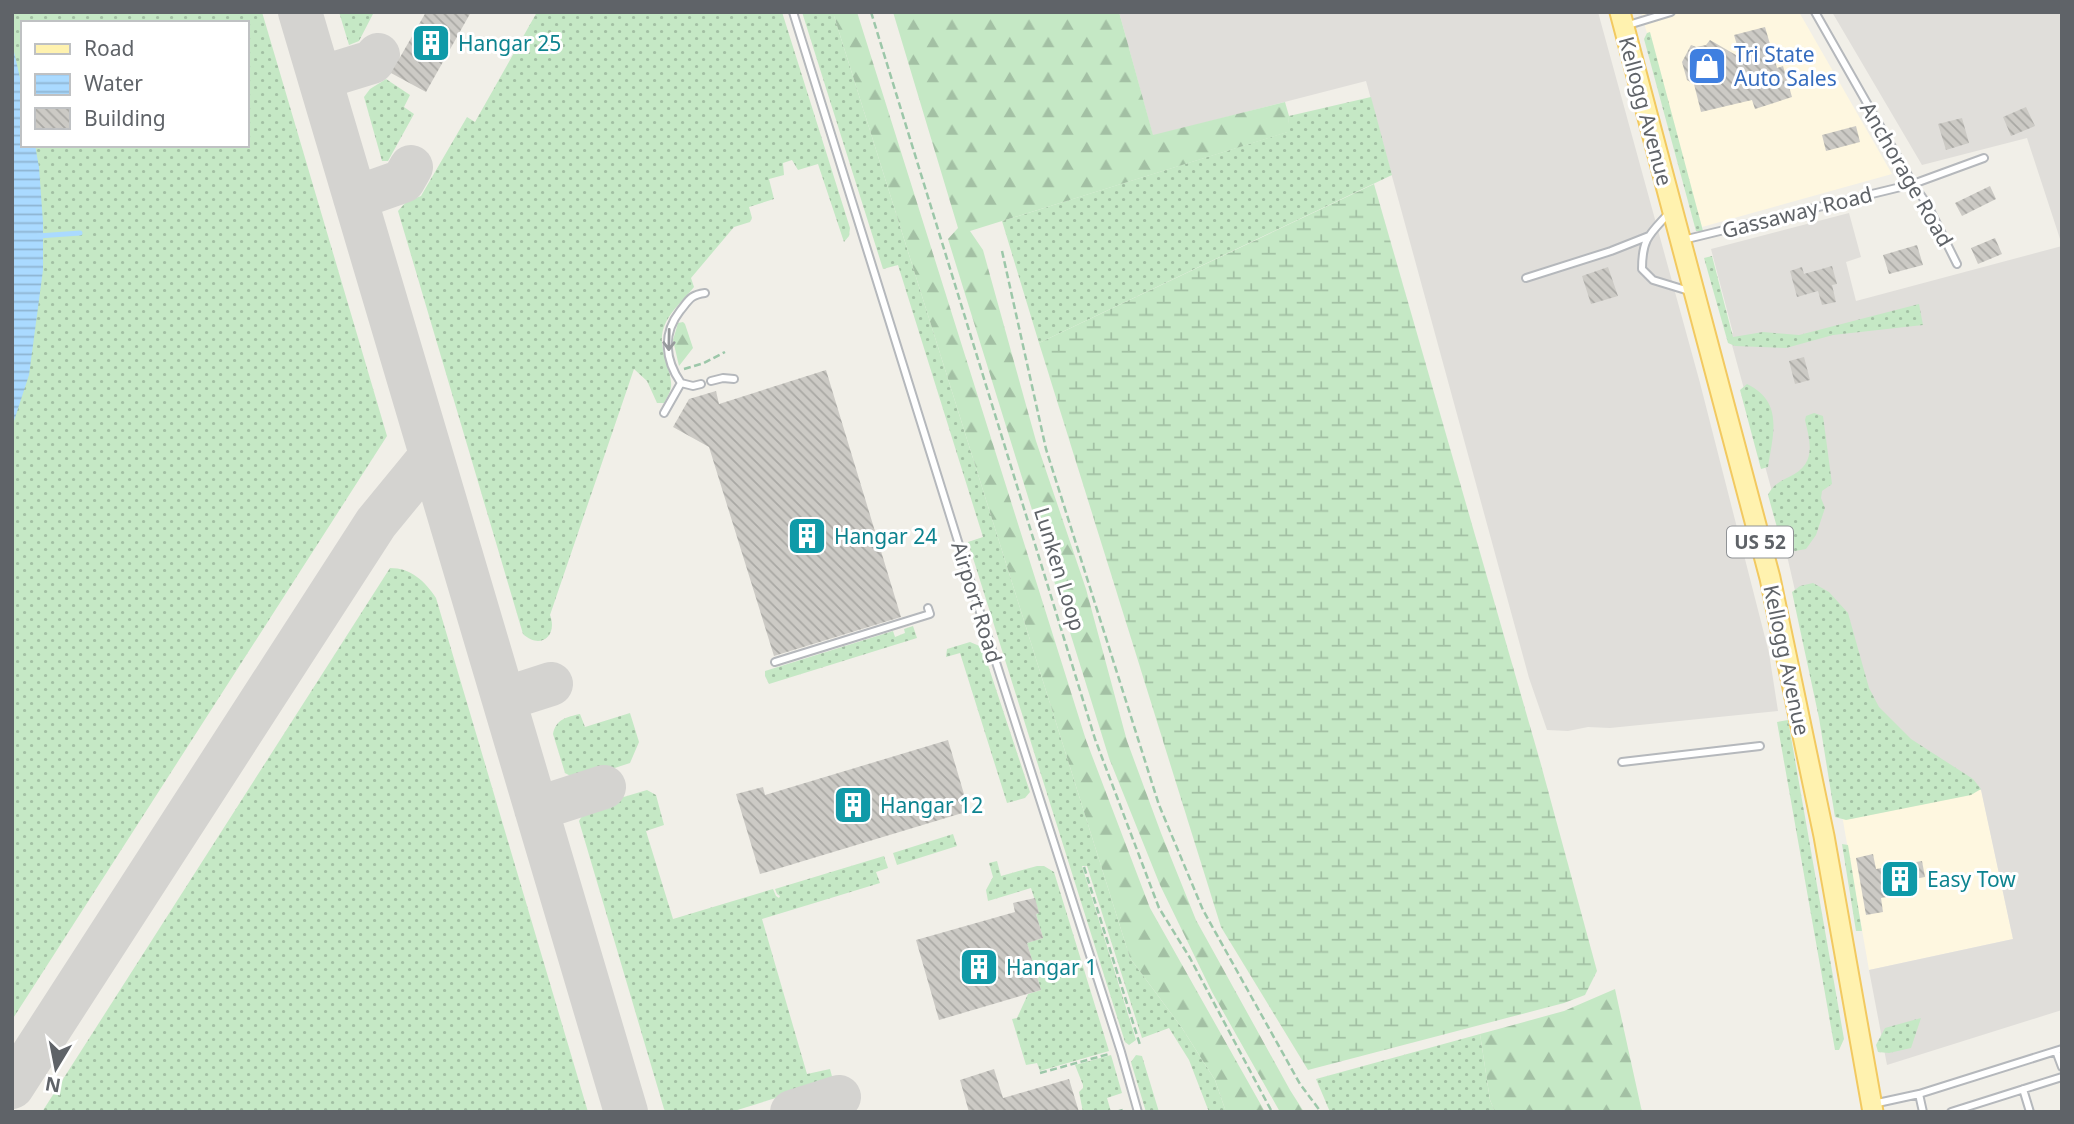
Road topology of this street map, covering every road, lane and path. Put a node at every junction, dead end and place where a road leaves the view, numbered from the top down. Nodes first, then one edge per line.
1 (793, 12) edge
2 (871, 12) edge
3 (1671, 12) edge
4 (1815, 12) edge
5 (1622, 19) edge
6 (1984, 158) dead end
7 (1913, 184) junction
8 (1673, 208) junction
9 (1648, 236) junction
10 (1681, 240) junction
11 (1002, 251) dead end
12 (1957, 264) dead end
13 (1526, 278) dead end
14 (705, 293) dead end
15 (1696, 294) junction
16 (725, 352) dead end
17 (675, 372) junction
18 (734, 379) dead end
19 (711, 381) dead end
20 (681, 383) junction
21 (701, 384) dead end
22 (664, 413) dead end
23 (928, 608) dead end
24 (775, 662) dead end
25 (1760, 746) dead end
26 (1622, 762) dead end
27 (1084, 867) dead end
28 (1140, 1045) dead end
29 (2059, 1050) edge
30 (1109, 1054) dead end
31 (2062, 1067) edge
32 (1040, 1073) dead end
33 (2062, 1077) edge
34 (2024, 1089) junction
35 (1919, 1094) junction
36 (1872, 1108) edge
37 (1138, 1112) edge
38 (1272, 1112) edge
39 (1321, 1112) edge
40 (1923, 1112) edge
41 (1951, 1112) edge
42 (2030, 1112) edge

1 - 37 lane, Airport Road
2 - 38 path, Lunken Loop
3 - 5 lane
4 - 7 lane, Anchorage Road
5 - 8 main road, Kellogg Avenue / US 52
6 - 7 lane, Gassaway Road
7 - 10 lane, Gassaway Road
7 - 12 lane, Anchorage Road
8 - 9 lane
8 - 10 main road, Kellogg Avenue / US 52
9 - 13 lane
9 - 15 lane
10 - 15 main road, Kellogg Avenue / US 52
11 - 39 path
14 -> 17 lane
15 - 36 main road, Kellogg Avenue / US 52
16 - 17 path
17 - 20 lane
18 - 19 lane
20 - 21 lane
20 - 22 lane
23 - 24 lane
25 - 26 lane
27 - 28 path
29 - 31 lane
29 - 35 lane
30 - 32 path
33 - 34 lane
34 - 41 lane
34 - 42 lane
35 - 36 lane
35 - 40 lane

